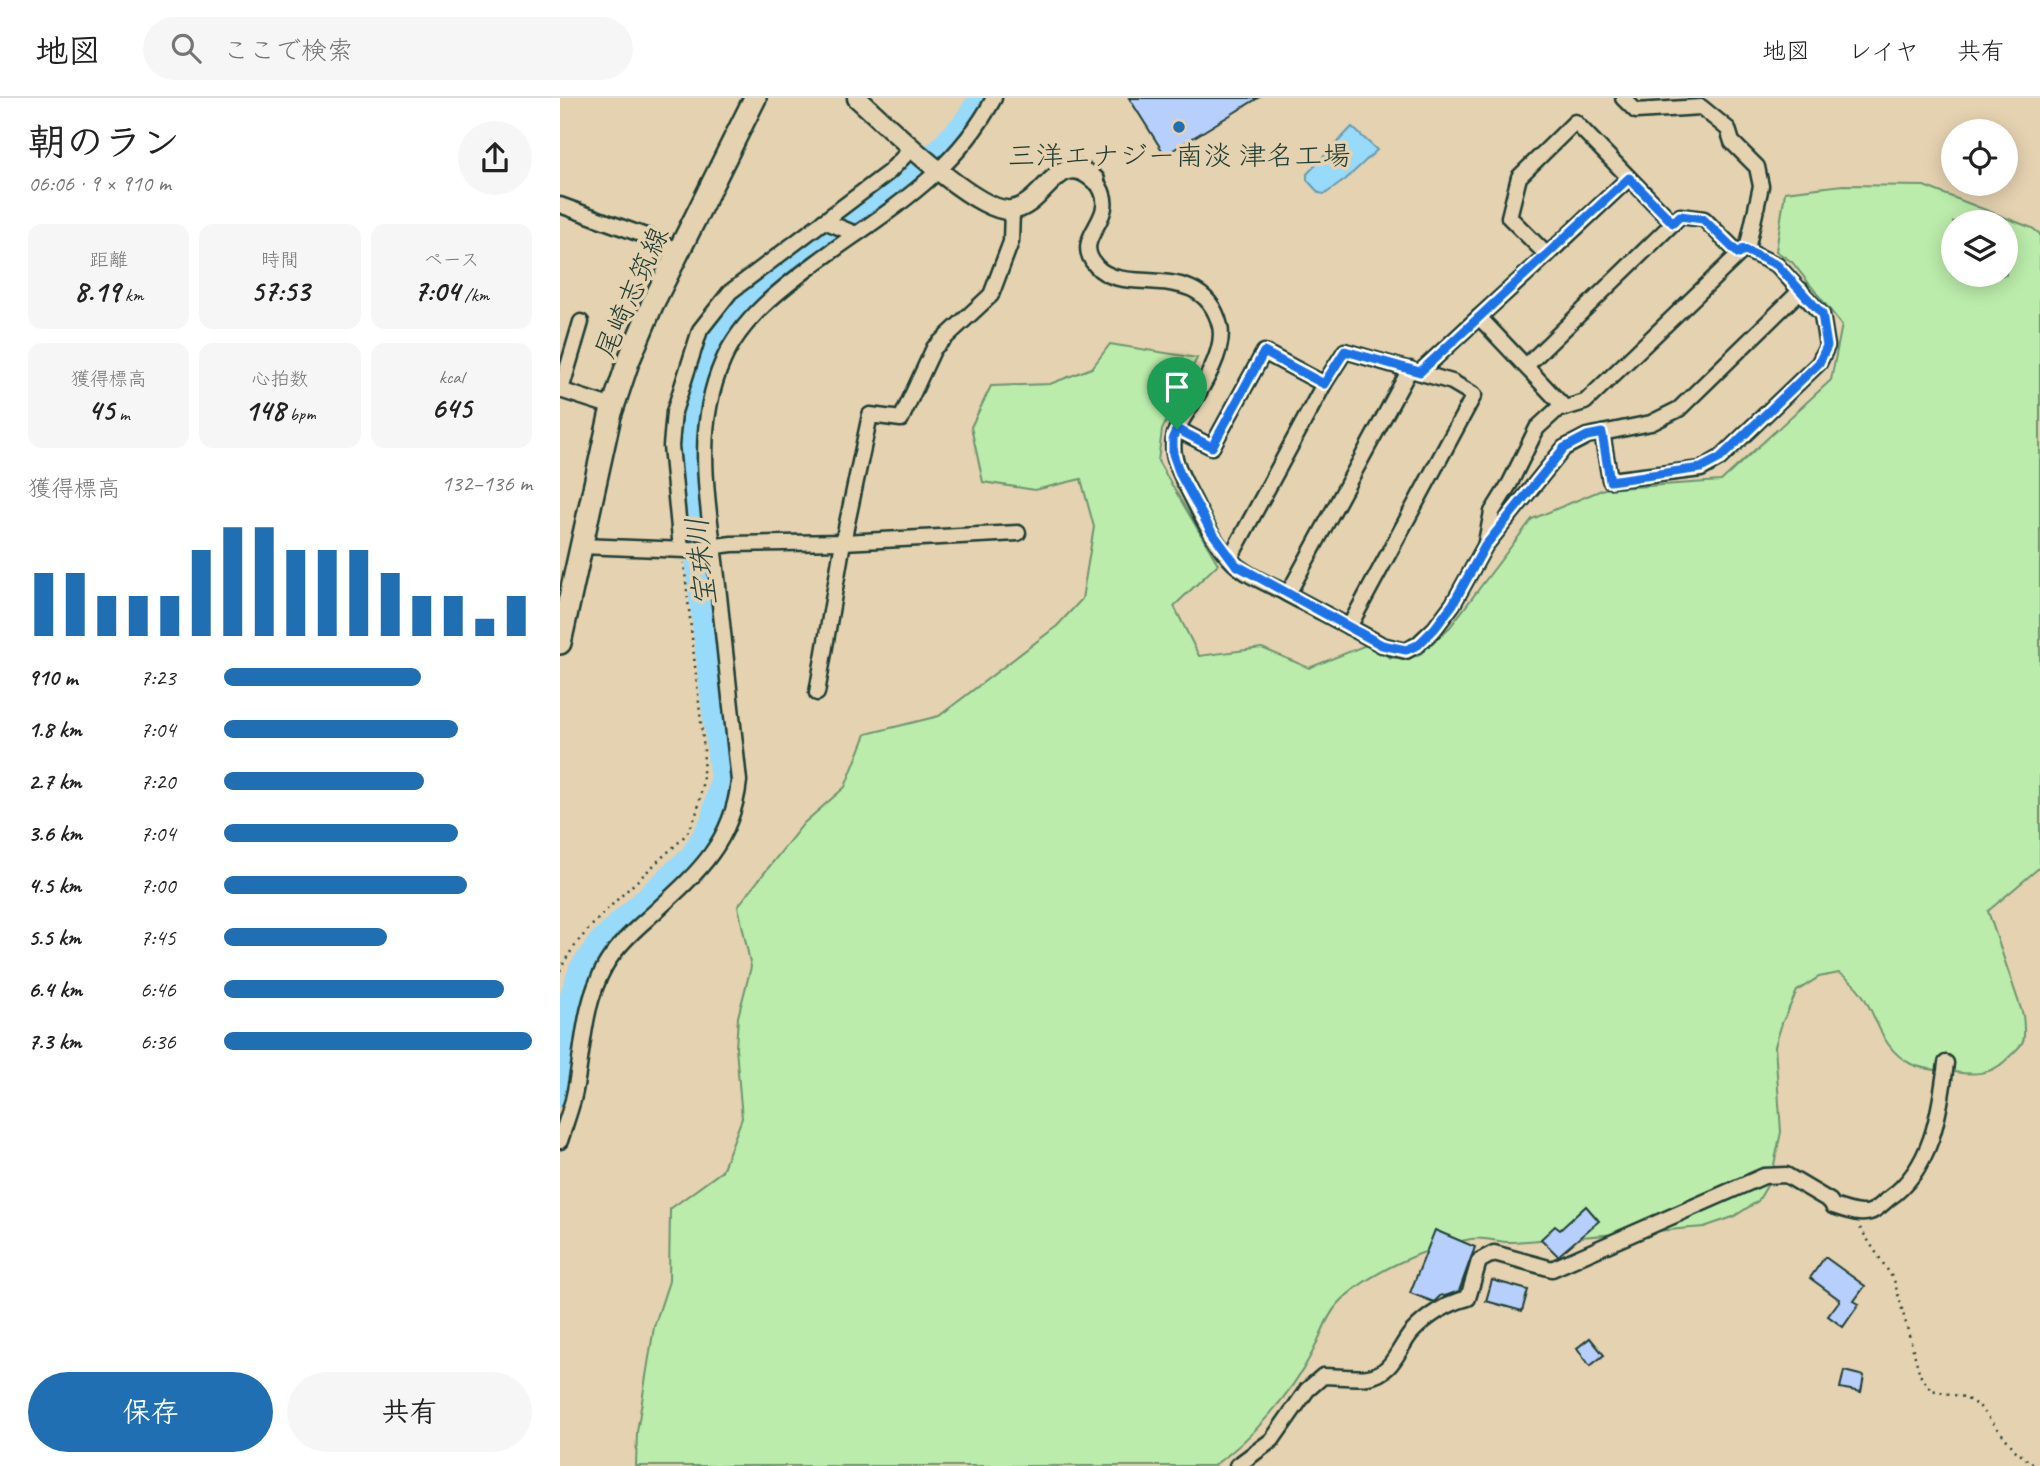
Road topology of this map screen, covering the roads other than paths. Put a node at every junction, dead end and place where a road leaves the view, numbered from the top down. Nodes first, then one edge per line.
1 (755, 98) edge
2 (857, 98) edge
3 (994, 98) edge
4 (1623, 98) edge
5 (915, 149) junction
6 (938, 169) junction
7 (1629, 178) junction
8 (1095, 180) joint
9 (560, 205) edge
10 (1012, 210) junction
11 (824, 221) junction
12 (1673, 223) junction
13 (856, 234) junction
14 (1741, 251) junction
15 (679, 252) junction
16 (1547, 255) junction
17 (1801, 290) junction
18 (1479, 317) junction
19 (580, 322) dead end
20 (1526, 366) junction
21 (1415, 371) junction
22 (1324, 384) junction
23 (560, 390) edge
24 (1562, 405) junction
25 (613, 407) junction
26 (1177, 429) junction
27 (1602, 433) junction
28 (1018, 533) dead end
29 (843, 542) junction
30 (580, 546) junction
31 (1485, 546) junction
32 (711, 548) junction
33 (683, 550) junction
34 (1230, 558) junction
35 (1288, 594) junction
36 (1349, 627) junction
37 (562, 633) edge
38 (817, 693) dead end
39 (1947, 1063) dead end
40 (560, 1141) edge
41 (1237, 1466) edge

1 - 15 main road, 尾崎志筑線
2 - 5 street
3 - 6 street
4 - 14 street
5 - 6 street
5 - 11 street
6 - 10 street
6 - 13 street
7 - 12 street
7 - 16 street
7 - 16 street
8 - 10 street
8 - 26 street
9 - 15 street
10 - 29 street
11 - 13 street
11 - 33 street
12 - 14 street
12 - 20 street
13 - 32 street
14 - 17 street
14 - 24 street
15 - 25 main road, 尾崎志筑線
16 - 18 street
17 - 27 street
17 - 27 street
18 - 20 street
18 - 21 street
19 - 23 street
20 - 24 street
21 - 22 street
21 - 35 street
21 - 36 street
22 - 26 street
22 - 34 street
23 - 25 street
24 - 31 street
25 - 30 main road, 尾崎志筑線
26 - 34 street
27 - 31 street
28 - 29 street
29 - 32 street
29 - 38 street
30 - 33 street
30 - 37 main road, 尾崎志筑線
31 - 36 street
32 - 33 street
32 - 40 street
34 - 35 street
35 - 36 street
39 - 41 street

